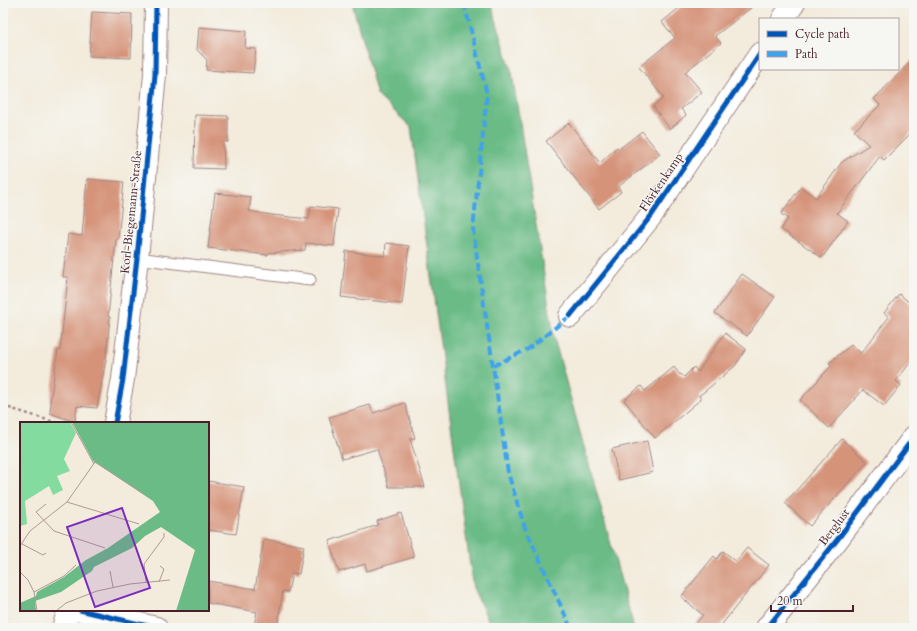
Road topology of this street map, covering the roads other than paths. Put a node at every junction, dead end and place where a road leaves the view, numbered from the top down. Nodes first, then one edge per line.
1 (156, 3) edge
2 (794, 3) edge
3 (784, 18) edge
4 (759, 55) edge
5 (137, 258) junction
6 (310, 280) dead end
7 (570, 316) dead end
8 (115, 422) edge
9 (914, 437) edge
10 (69, 611) edge
11 (84, 611) edge
12 (63, 628) edge
13 (156, 628) edge
14 (768, 628) edge

1 - 5 street, Korl-Biegemann-Straße
2 - 3 street
4 - 7 street, Flörkenkamp
5 - 6 lane, Korl-Biegemann-Straße
5 - 8 street, Korl-Biegemann-Straße
9 - 14 street, Berglust
10 - 12 street
11 - 13 street

